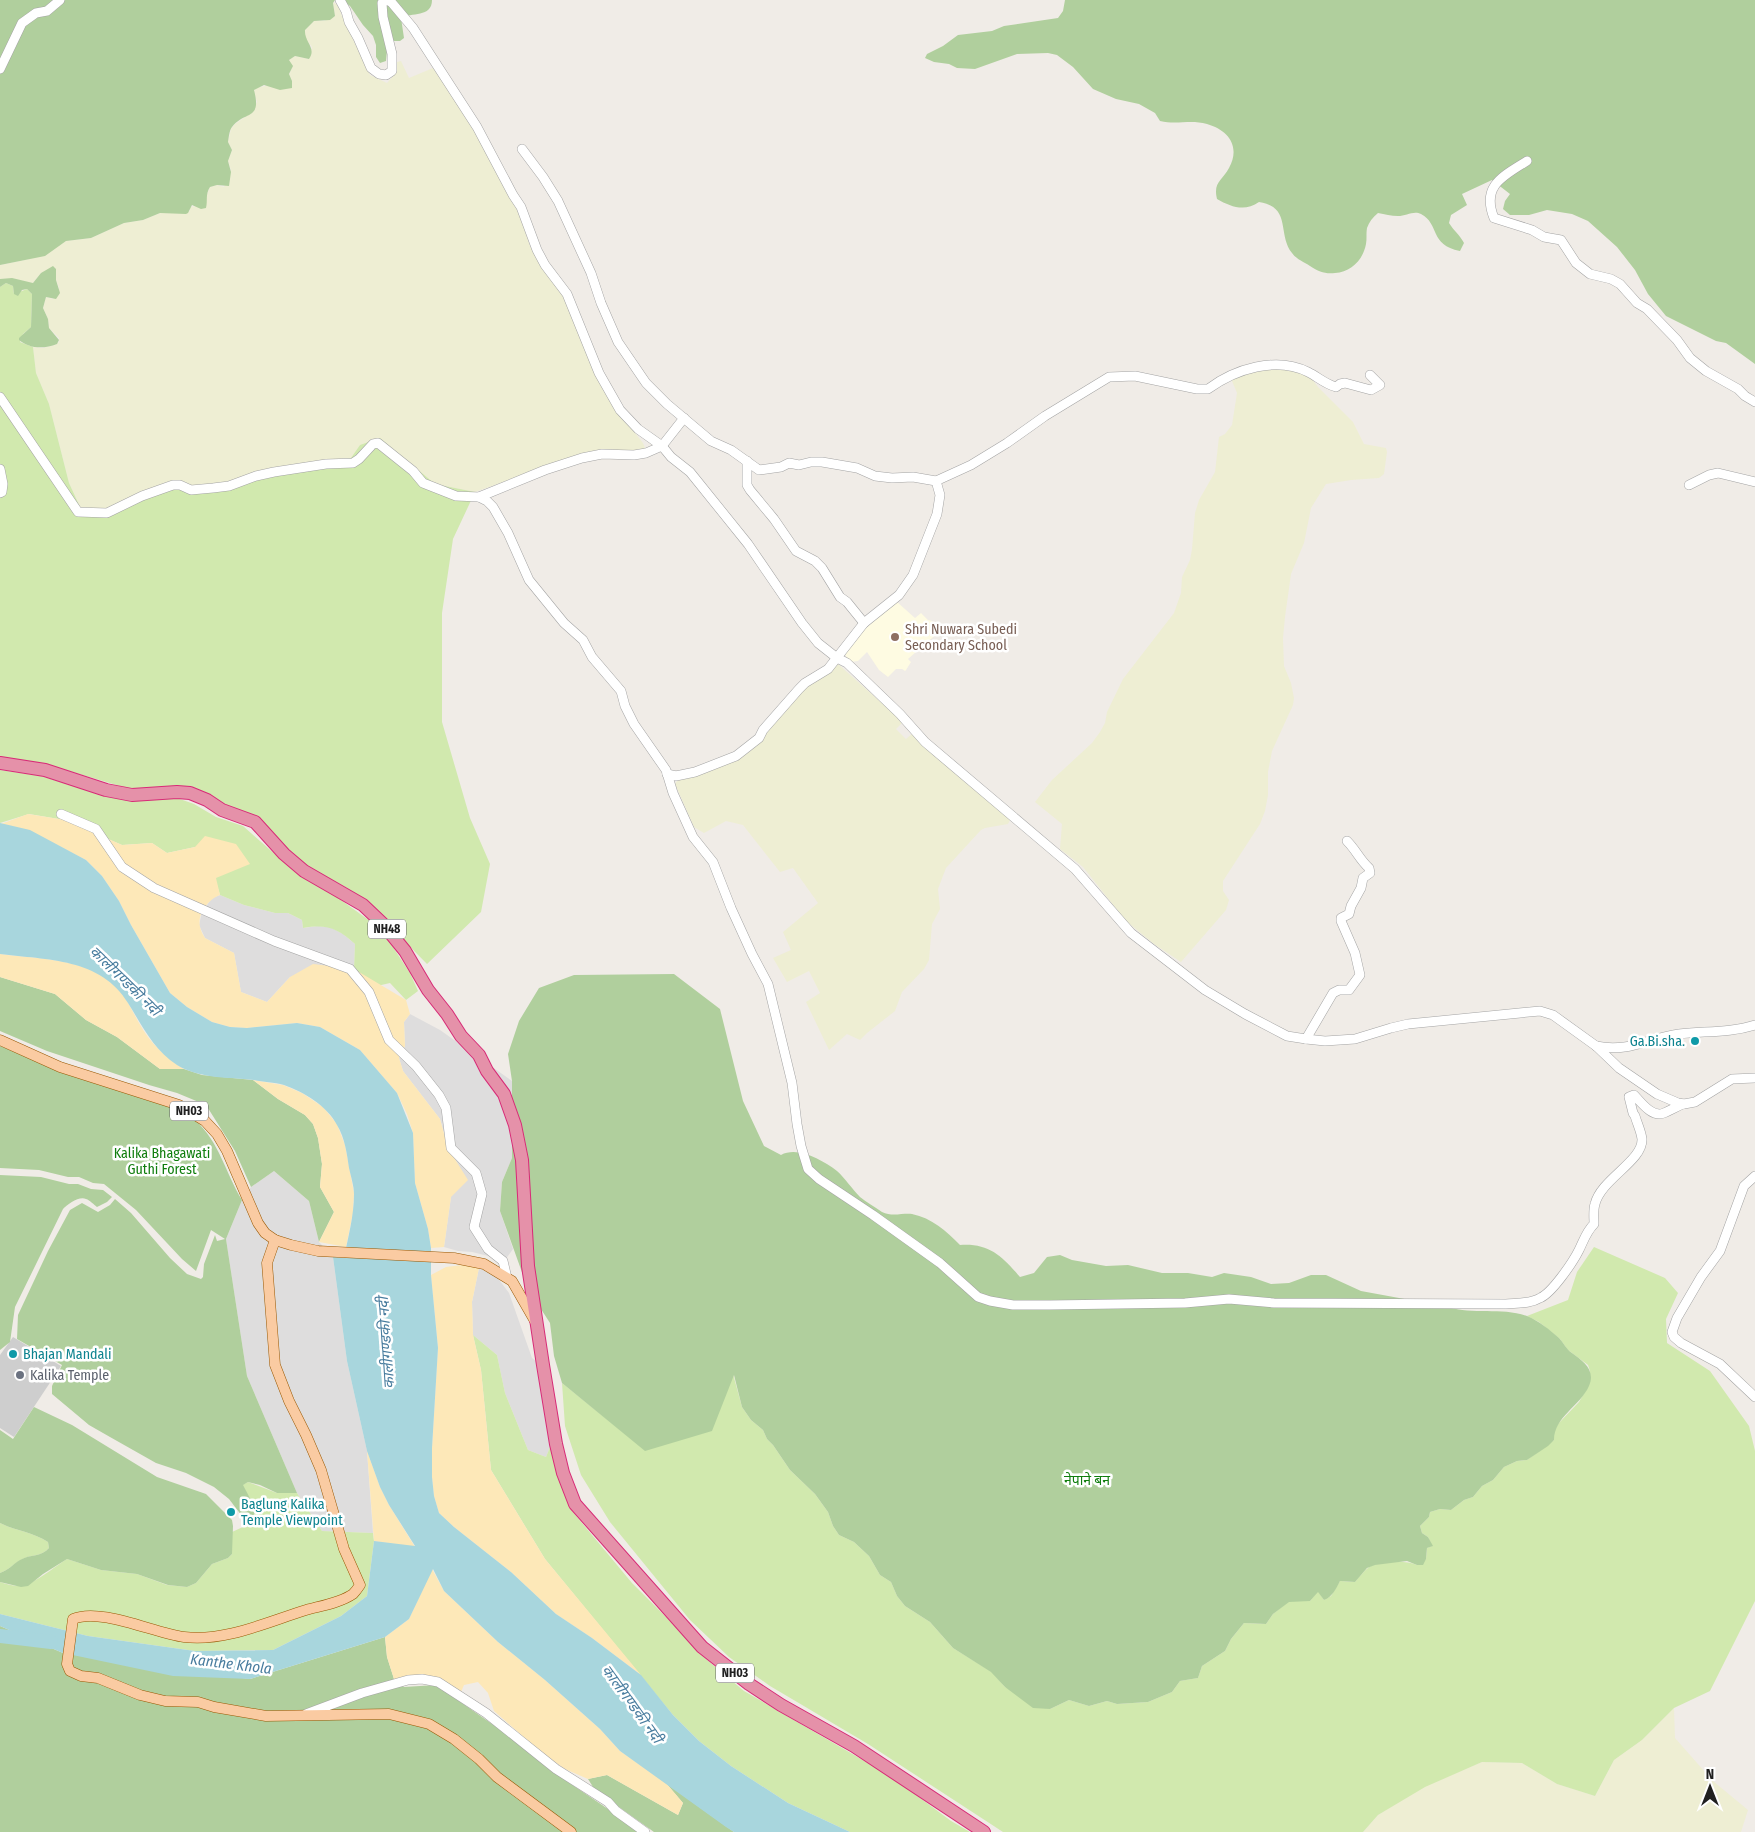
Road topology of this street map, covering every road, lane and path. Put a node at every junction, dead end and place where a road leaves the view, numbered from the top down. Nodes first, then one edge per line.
1 (60, 0) edge
2 (340, 0) edge
3 (0, 68) edge
4 (522, 150) dead end
5 (1527, 161) dead end
6 (1370, 375) dead end
7 (0, 397) edge
8 (1755, 402) edge
9 (684, 418) junction
10 (662, 446) junction
11 (747, 461) junction
12 (0, 469) edge
13 (936, 481) junction
14 (1755, 482) edge
15 (1689, 485) dead end
16 (0, 493) edge
17 (479, 497) junction
18 (864, 623) junction
19 (837, 658) junction
20 (0, 763) edge
21 (667, 774) junction
22 (61, 814) dead end
23 (1347, 842) dead end
24 (1755, 1025) edge
25 (1306, 1039) junction
26 (0, 1040) edge
27 (1596, 1046) junction
28 (1755, 1078) edge
29 (1684, 1104) junction
30 (1755, 1176) edge
31 (275, 1240) junction
32 (507, 1278) junction
33 (537, 1325) junction
34 (1755, 1398) edge
35 (302, 1716) junction
36 (571, 1832) edge
37 (645, 1832) edge
38 (984, 1832) edge

1 - 3 street
2 - 10 street
4 - 9 street
5 - 8 street
6 - 13 street
7 - 17 street
9 - 10 street
9 - 11 street
10 - 17 street
10 - 19 street
11 - 13 street
11 - 18 street
12 - 16 street
13 - 18 street
14 - 15 street
17 - 21 street
18 - 19 street
19 - 21 street
19 - 25 street
20 - 33 highway, NH48
21 - 29 street
22 - 32 street
23 - 25 street
24 - 27 street
25 - 27 street
26 - 31 main road, NH03
27 - 29 street
28 - 29 street
30 - 34 street
31 - 32 main road, NH03
31 - 35 main road
32 - 33 main road, NH03
33 - 38 highway, NH03
35 - 36 main road
35 - 37 street

